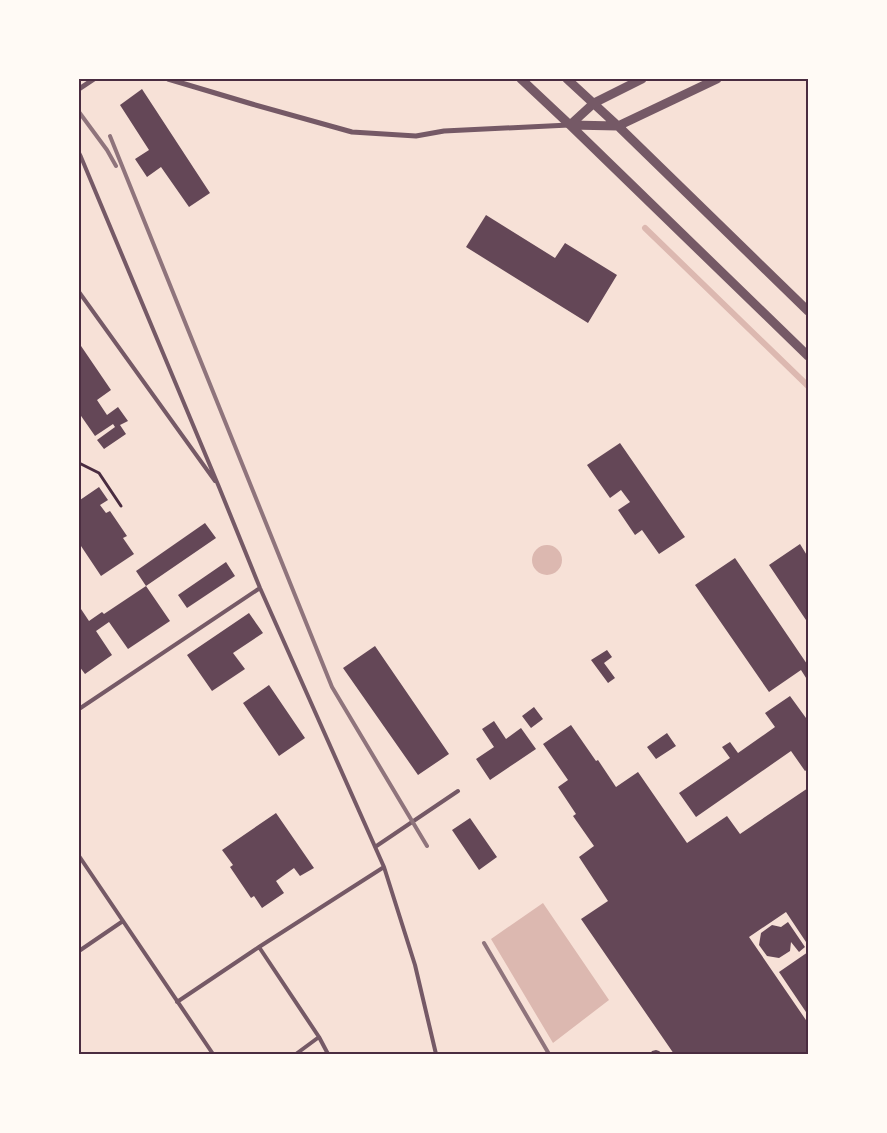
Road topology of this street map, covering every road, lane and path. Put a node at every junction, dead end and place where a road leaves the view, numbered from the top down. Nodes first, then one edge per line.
1 (94, 79) edge
2 (168, 79) edge
3 (521, 79) edge
4 (568, 79) edge
5 (642, 79) edge
6 (717, 79) edge
7 (79, 89) edge
8 (594, 103) junction
9 (570, 125) junction
10 (618, 126) junction
11 (79, 153) edge
12 (79, 292) edge
13 (808, 311) edge
14 (808, 356) edge
15 (79, 463) edge
16 (219, 487) junction
17 (121, 506) dead end
18 (260, 588) junction
19 (79, 709) edge
20 (458, 790) dead end
21 (375, 847) junction
22 (79, 856) edge
23 (384, 867) junction
24 (123, 921) junction
25 (258, 947) junction
26 (79, 951) edge
27 (178, 1002) junction
28 (319, 1037) junction
29 (213, 1054) edge
30 (296, 1054) edge
31 (328, 1054) edge
32 (436, 1054) edge

1 - 7 street
2 - 9 street
3 - 9 street
4 - 8 street
5 - 8 street
6 - 10 street
8 - 9 street
8 - 10 street
9 - 10 street
9 - 14 street
10 - 13 street
11 - 16 lane
12 - 16 lane
15 - 17 path
16 - 18 lane
18 - 19 lane
18 - 21 lane
20 - 21 lane
21 - 23 lane
22 - 24 lane
23 - 25 lane
23 - 32 lane
24 - 26 lane
24 - 27 lane
25 - 27 lane
25 - 28 lane
27 - 29 lane
28 - 30 lane
28 - 31 lane

